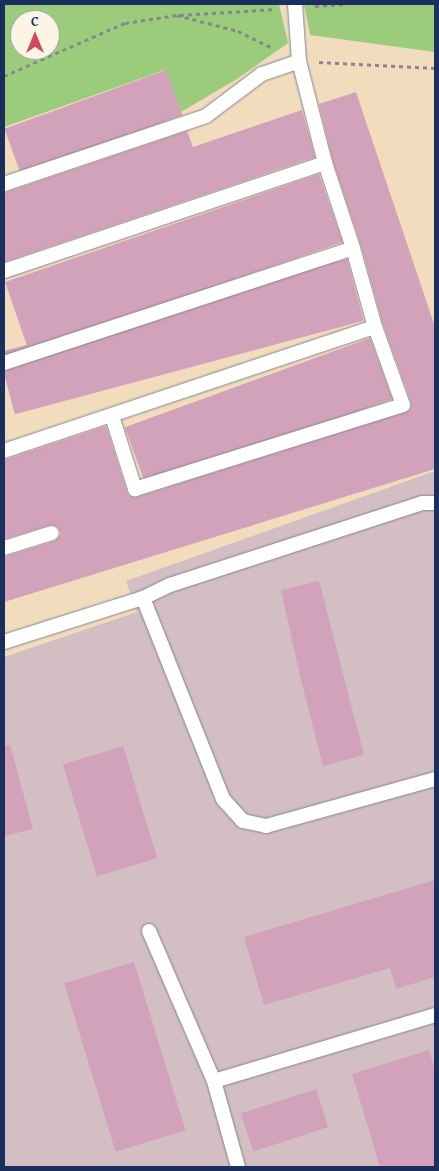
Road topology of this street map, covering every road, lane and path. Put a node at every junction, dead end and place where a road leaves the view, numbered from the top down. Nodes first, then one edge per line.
1 (344, 4) edge
2 (296, 6) edge
3 (177, 15) junction
4 (299, 61) junction
5 (435, 68) edge
6 (4, 76) edge
7 (325, 163) junction
8 (4, 184) edge
9 (353, 248) junction
10 (4, 271) edge
11 (375, 327) junction
12 (4, 362) edge
13 (112, 416) junction
14 (4, 451) edge
15 (435, 503) edge
16 (52, 533) dead end
17 (4, 548) edge
18 (143, 598) junction
19 (4, 642) edge
20 (435, 778) edge
21 (149, 931) dead end
22 (435, 1015) edge
23 (214, 1081) junction
24 (238, 1167) edge

1 - 2 path
2 - 3 path
2 - 4 lane
3 - 4 path
3 - 6 path
4 - 5 path
4 - 7 lane
4 - 8 lane
7 - 9 lane
7 - 10 lane
9 - 11 lane
9 - 12 lane
11 - 13 lane
11 - 13 lane
13 - 14 lane
15 - 18 lane
16 - 17 lane
18 - 19 lane
18 - 20 lane
21 - 23 lane
22 - 23 lane
23 - 24 lane

